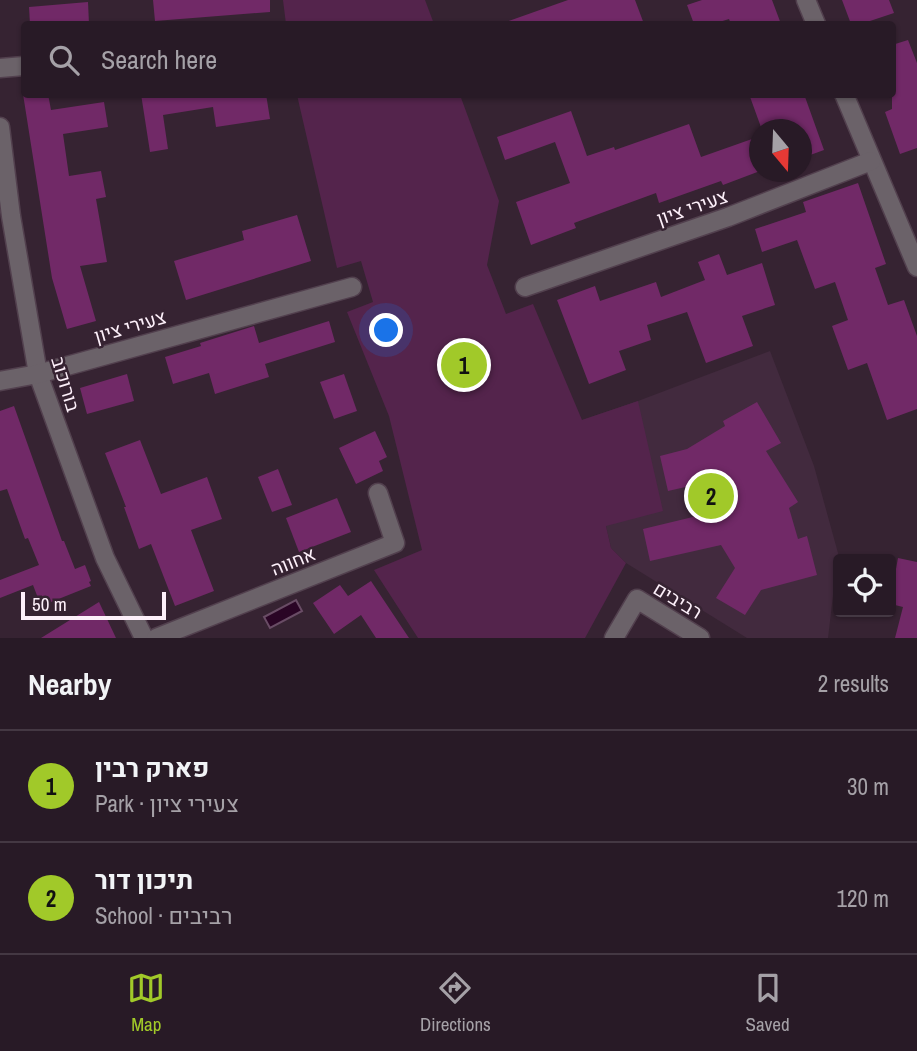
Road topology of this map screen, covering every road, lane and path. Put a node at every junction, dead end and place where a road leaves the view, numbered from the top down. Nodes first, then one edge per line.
1 (806, 0) edge
2 (815, 21) edge
3 (21, 66) edge
4 (0, 68) edge
5 (846, 98) edge
6 (0, 127) edge
7 (871, 161) junction
8 (917, 267) edge
9 (352, 287) dead end
10 (525, 288) dead end
11 (38, 374) junction
12 (0, 381) edge
13 (378, 493) dead end
14 (144, 638) edge
15 (156, 638) edge
16 (614, 638) edge
17 (700, 638) edge

1 - 2 street
3 - 4 street
5 - 7 street
6 - 11 street, בורוכוב
7 - 8 street
7 - 10 street, צעירי ציון
9 - 11 street, צעירי ציון
11 - 12 street, צעירי ציון
11 - 14 street, בורוכוב
13 - 15 street, אחווה
16 - 17 street, רביבים

